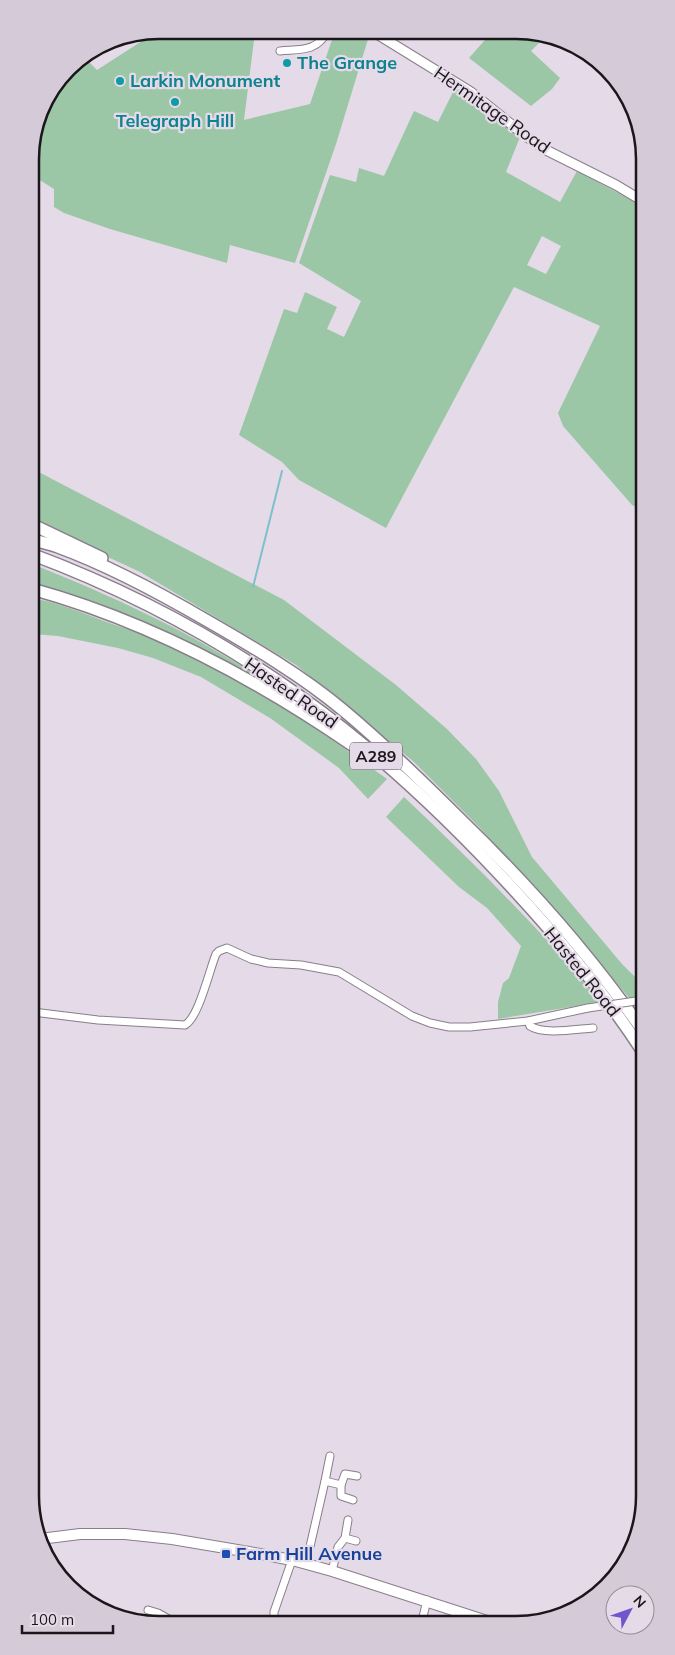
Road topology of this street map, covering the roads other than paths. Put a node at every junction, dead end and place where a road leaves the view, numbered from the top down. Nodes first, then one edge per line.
1 (323, 39) edge
2 (385, 39) edge
3 (280, 51) dead end
4 (636, 197) edge
5 (39, 528) edge
6 (39, 541) edge
7 (39, 557) edge
8 (39, 591) edge
9 (342, 709) junction
10 (401, 778) junction
11 (636, 1001) edge
12 (39, 1013) edge
13 (528, 1021) junction
14 (636, 1022) edge
15 (593, 1028) dead end
16 (636, 1042) edge
17 (330, 1456) dead end
18 (354, 1473) dead end
19 (325, 1481) junction
20 (341, 1485) junction
21 (349, 1501) dead end
22 (348, 1520) dead end
23 (47, 1538) edge
24 (345, 1538) junction
25 (356, 1541) dead end
26 (292, 1560) junction
27 (306, 1564) junction
28 (332, 1571) junction
29 (427, 1600) junction
30 (148, 1610) dead end
31 (163, 1616) edge
32 (274, 1616) edge
33 (423, 1616) edge
34 (473, 1616) edge

1 - 3 street
2 - 4 street, Hermitage Road
5 - 9 main road, A289
6 - 9 main road, Hasted Road / A289
7 - 10 main road, Hasted Road / A289
8 - 10 main road, A289
9 - 14 main road, Hasted Road / A289
10 - 16 main road, Hasted Road / A289
11 - 13 street, bridge
12 - 13 street
13 - 15 street
17 - 19 street
18 - 20 street
19 - 20 street
19 - 27 street
20 - 21 street
22 - 24 street
23 - 26 main road
24 - 25 street
24 - 28 street
26 - 27 main road
26 - 32 street
27 - 28 main road
28 - 29 main road
29 - 33 street
29 - 34 main road
30 - 31 street

